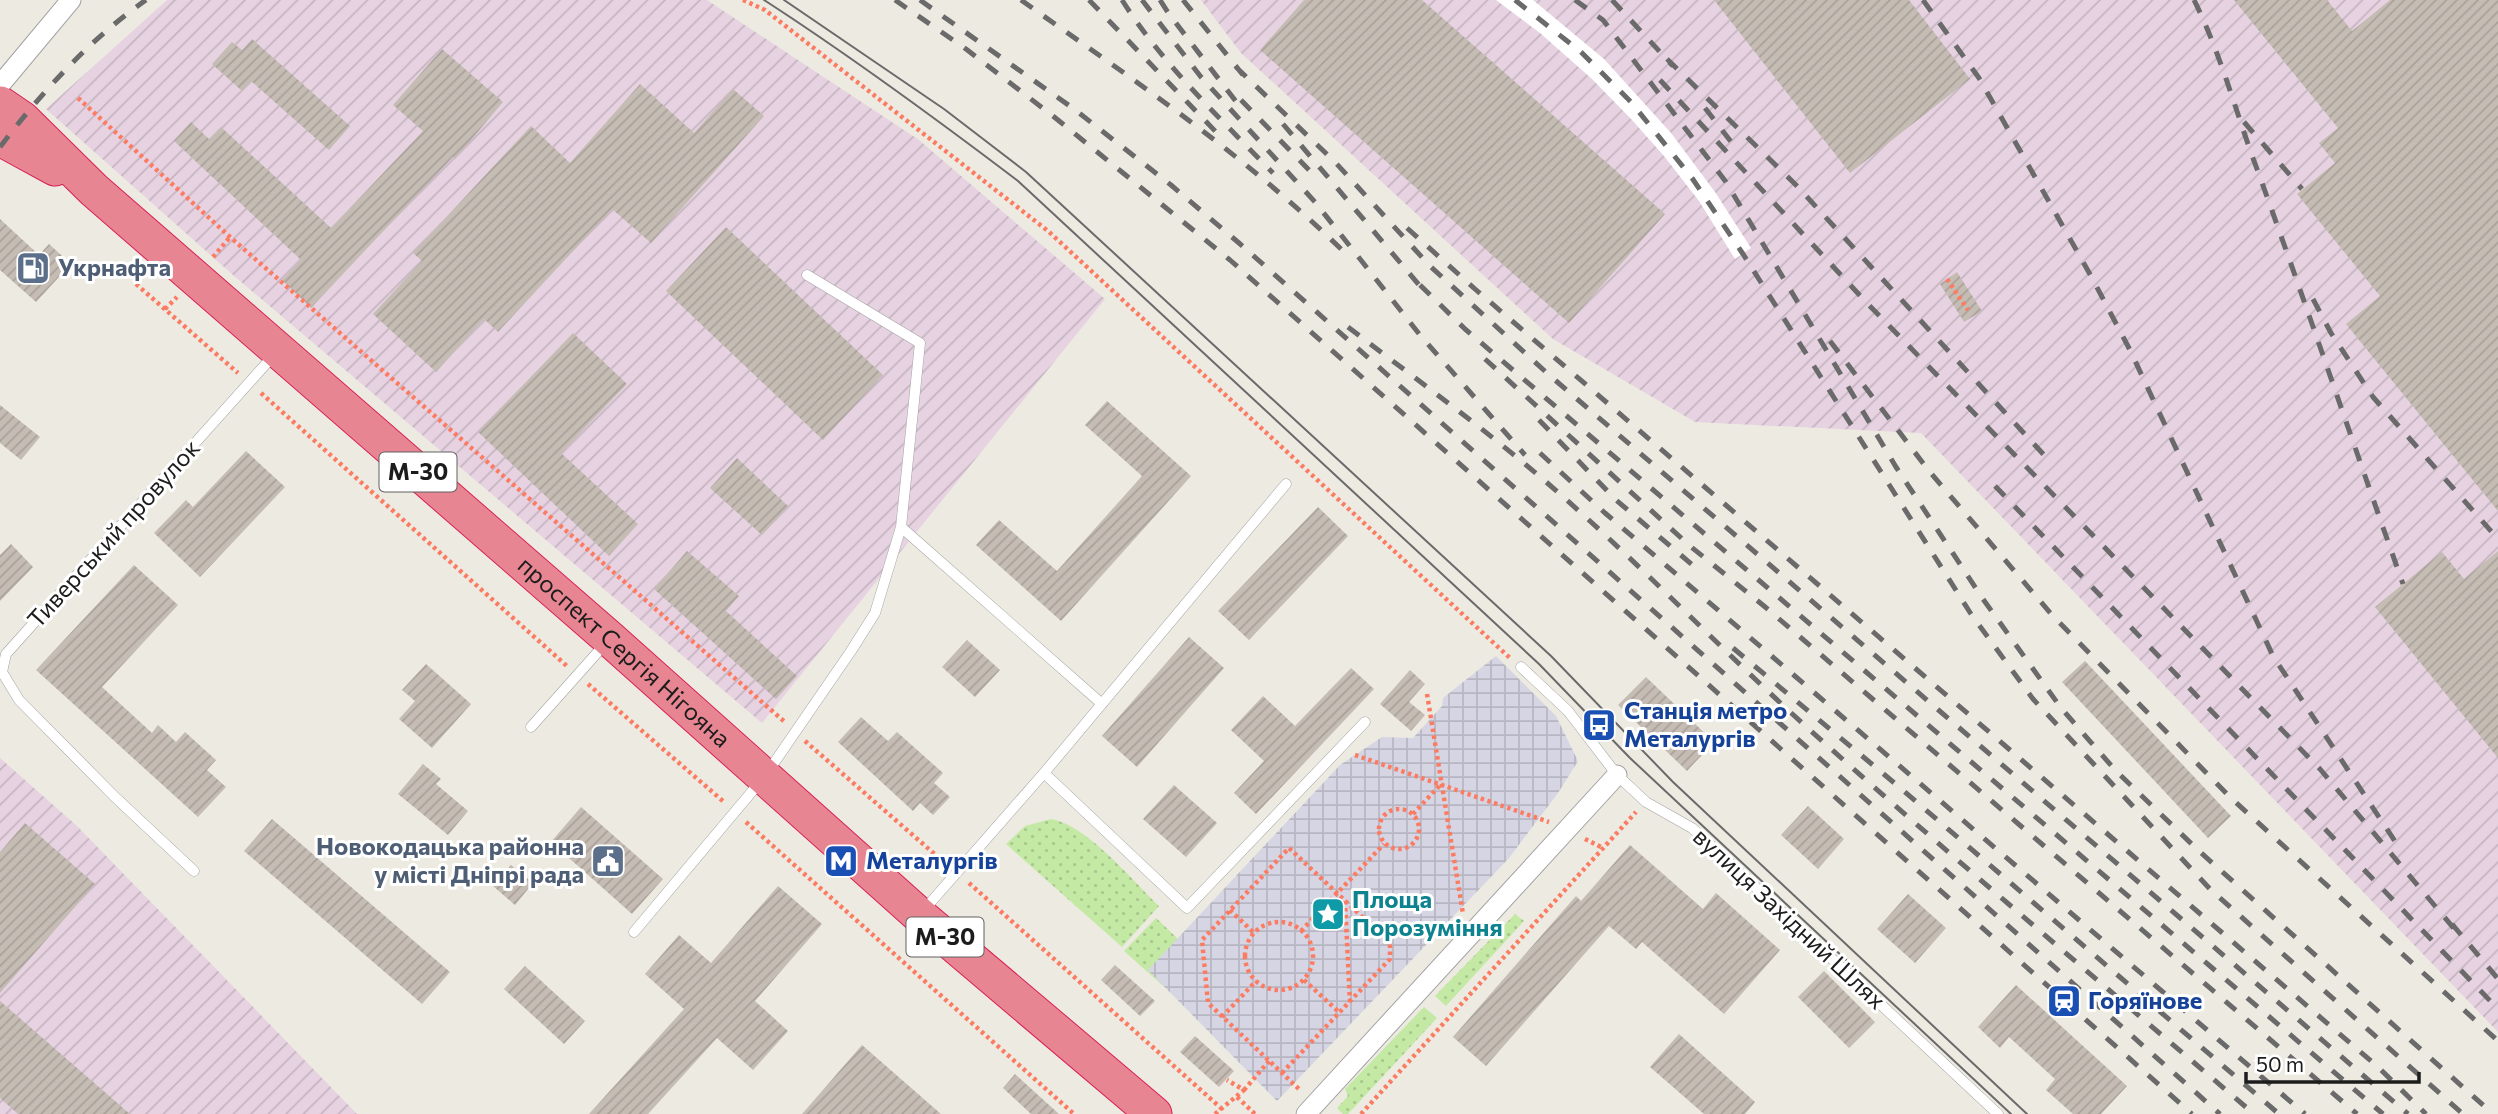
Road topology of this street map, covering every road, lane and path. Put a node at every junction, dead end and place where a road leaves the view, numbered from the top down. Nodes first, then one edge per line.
1 (71, 0) edge
2 (743, 0) edge
3 (0, 85) edge
4 (78, 98) dead end
5 (0, 104) edge
6 (0, 138) edge
7 (94, 190) junction
8 (807, 275) dead end
9 (1947, 279) dead end
10 (136, 284) dead end
11 (1968, 310) dead end
12 (278, 350) junction
13 (249, 383) junction
14 (1286, 484) dead end
15 (901, 527) junction
16 (610, 639) junction
17 (1521, 667) joint
18 (577, 675) junction
19 (1427, 694) dead end
20 (1102, 704) junction
21 (1365, 722) dead end
22 (531, 727) dead end
23 (795, 731) junction
24 (1339, 750) junction
25 (1044, 773) junction
26 (1617, 775) junction
27 (765, 776) junction
28 (1442, 784) junction
29 (1646, 802) junction
30 (735, 812) junction
31 (1413, 814) junction
32 (1567, 831) junction
33 (1384, 844) junction
34 (1604, 848) junction
35 (194, 871) dead end
36 (957, 873) junction
37 (1338, 894) junction
38 (1345, 900) junction
39 (1230, 911) junction
40 (919, 915) junction
41 (1301, 931) junction
42 (634, 932) dead end
43 (1255, 934) junction
44 (1467, 940) junction
45 (1304, 979) junction
46 (1255, 981) junction
47 (1350, 1003) junction
48 (1339, 1013) junction
49 (1222, 1017) junction
50 (1269, 1061) junction
51 (1282, 1073) junction
52 (1227, 1080) dead end
53 (1244, 1090) junction
54 (1237, 1097) junction
55 (1222, 1109) junction
56 (1310, 1109) edge
57 (1074, 1114) edge
58 (1154, 1114) edge
59 (1215, 1114) edge
60 (1255, 1114) edge
61 (1361, 1114) edge
62 (1998, 1114) edge

1 - 3 street
2 - 17 path
4 - 23 path
5 - 7 highway, проспект Сергія Нігояна / М-30
6 - 7 highway, проспект Сергія Нігояна / М-30
7 - 12 highway, проспект Сергія Нігояна / М-30
8 - 15 lane
9 - 11 path
10 - 13 path
12 - 13 lane, Тиверський провулок
12 - 16 highway, проспект Сергія Нігояна / М-30
13 - 18 path
13 - 35 lane, Тиверський провулок
14 - 20 lane
15 - 20 lane
15 - 23 lane
16 - 18 lane
16 - 27 highway, проспект Сергія Нігояна / М-30
17 - 26 lane, вулиця Західний Шлях
18 - 22 lane
18 - 30 path
19 - 28 path
20 - 25 lane
21 - 24 lane
23 - 27 lane
23 - 36 path
24 - 25 lane
24 - 28 path
25 - 36 lane
26 - 29 lane, вулиця Західний Шлях
26 - 32 street
27 - 30 lane
27 - 40 highway, проспект Сергія Нігояна / М-30
28 - 31 path
28 - 32 path
28 - 44 path
29 - 34 path
29 - 62 lane, вулиця Західний Шлях
30 - 42 lane
30 - 57 path
31 - 33 path
31 - 33 path
32 - 34 path
32 - 44 street
33 - 37 path
34 - 61 path
36 - 40 lane
36 - 55 path
37 - 38 path
37 - 39 path
37 - 41 path
38 - 47 path
38 - 47 path
39 - 43 path
39 - 49 path
40 - 58 highway, проспект Сергія Нігояна / М-30
41 - 43 path
41 - 45 path
43 - 46 path
44 - 56 street
45 - 46 path
45 - 48 path
46 - 49 path
47 - 48 path
48 - 51 path
49 - 50 path
50 - 51 path
50 - 53 path
51 - 56 path
52 - 53 path
53 - 54 path
54 - 55 path
54 - 60 path
55 - 59 path

